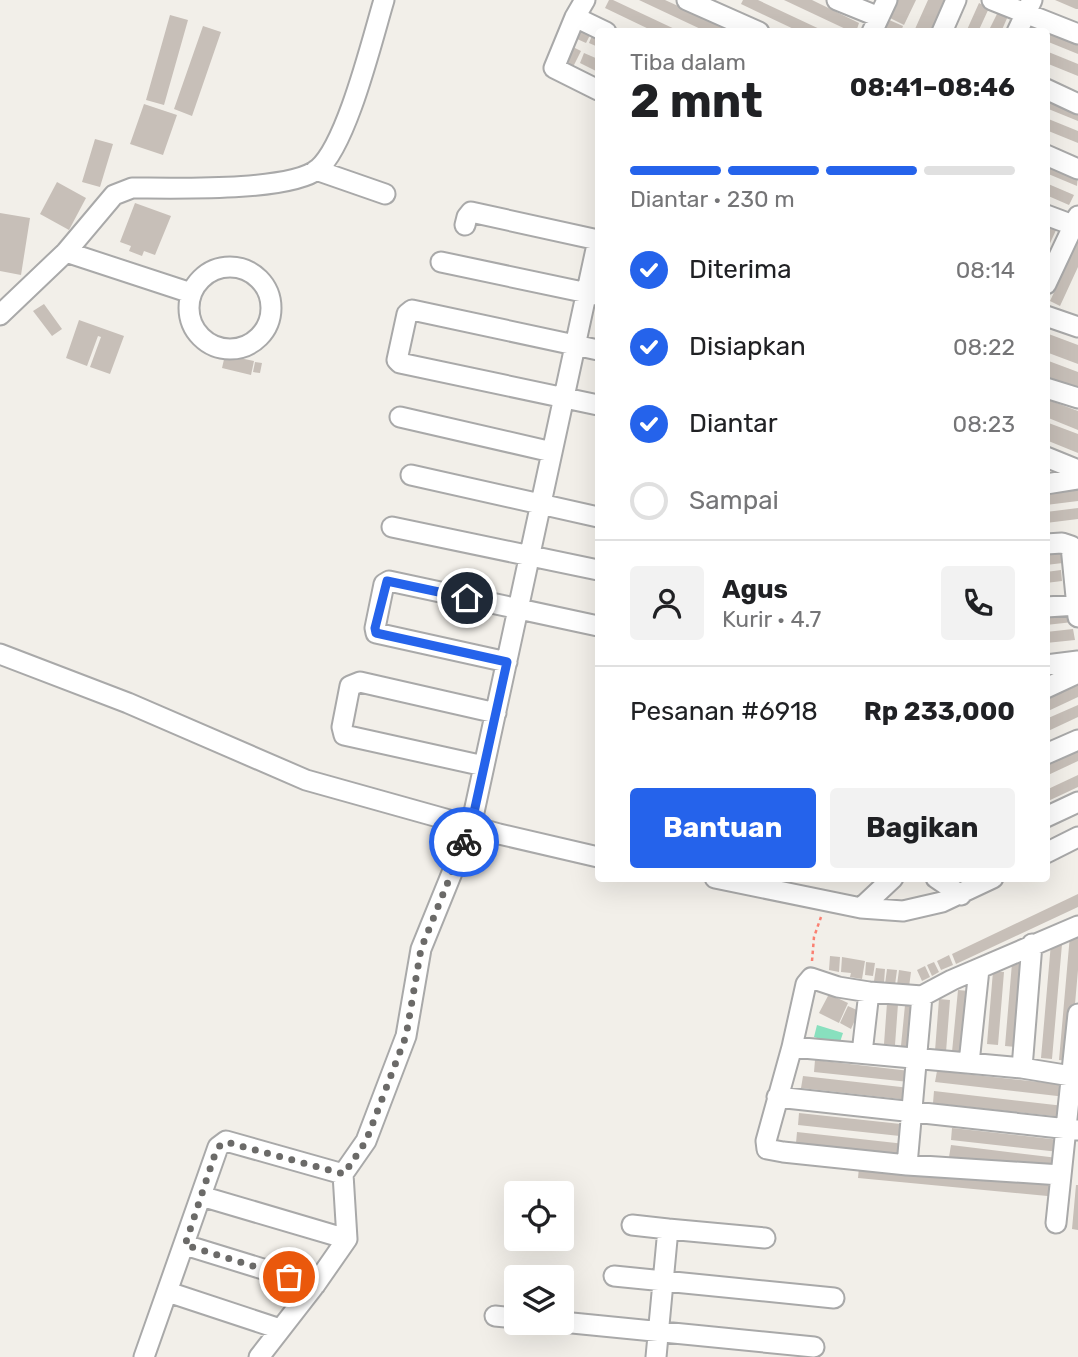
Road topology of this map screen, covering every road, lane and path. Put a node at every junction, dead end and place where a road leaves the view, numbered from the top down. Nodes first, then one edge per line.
1 (384, 0) edge
2 (585, 0) edge
3 (687, 0) edge
4 (837, 0) edge
5 (956, 0) edge
6 (992, 0) edge
7 (1025, 15) edge
8 (879, 16) edge
9 (575, 17) junction
10 (729, 25) edge
11 (598, 28) edge
12 (944, 28) edge
13 (1078, 34) edge
14 (595, 88) edge
15 (1050, 91) edge
16 (1078, 104) edge
17 (1050, 157) edge
18 (1078, 169) edge
19 (316, 170) junction
20 (385, 194) dead end
21 (1050, 216) edge
22 (1077, 223) edge
23 (465, 225) dead end
24 (595, 239) edge
25 (66, 252) junction
26 (441, 262) dead end
27 (595, 272) edge
28 (1050, 276) edge
29 (191, 293) junction
30 (593, 294) edge
31 (0, 315) edge
32 (1050, 317) edge
33 (1078, 327) edge
34 (576, 345) junction
35 (595, 349) edge
36 (1050, 388) edge
37 (564, 398) junction
38 (1078, 398) edge
39 (595, 404) edge
40 (400, 417) dead end
41 (552, 452) junction
42 (1050, 459) edge
43 (1078, 470) edge
44 (411, 475) dead end
45 (1078, 479) edge
46 (1050, 483) edge
47 (541, 505) junction
48 (595, 512) edge
49 (392, 527) dead end
50 (1050, 544) edge
51 (530, 556) junction
52 (595, 569) edge
53 (1050, 607) edge
54 (518, 609) junction
55 (1077, 609) edge
56 (595, 624) edge
57 (0, 654) edge
58 (1078, 661) edge
59 (507, 662) junction
60 (1050, 664) edge
61 (1078, 673) edge
62 (1050, 686) edge
63 (496, 713) junction
64 (1078, 740) edge
65 (1050, 752) edge
66 (484, 766) junction
67 (1078, 802) edge
68 (1050, 815) edge
69 (471, 826) junction
70 (1078, 837) edge
71 (1050, 850) edge
72 (595, 856) edge
73 (734, 882) edge
74 (889, 882) edge
75 (942, 882) edge
76 (985, 882) edge
77 (961, 895) junction
78 (827, 901) junction
79 (861, 908) junction
80 (1078, 926) edge
81 (1032, 944) junction
82 (979, 970) junction
83 (811, 978) junction
84 (869, 992) junction
85 (922, 996) junction
86 (1078, 1014) edge
87 (792, 1047) junction
88 (862, 1053) junction
89 (916, 1060) junction
90 (969, 1063) junction
91 (1021, 1068) junction
92 (1071, 1076) junction
93 (777, 1097) junction
94 (912, 1112) junction
95 (1072, 1129) edge
96 (907, 1165) junction
97 (344, 1174) junction
98 (1061, 1175) junction
99 (201, 1196) junction
100 (1056, 1223) dead end
101 (632, 1225) dead end
102 (668, 1229) junction
103 (765, 1238) dead end
104 (347, 1239) junction
105 (185, 1245) junction
106 (614, 1276) dead end
107 (663, 1281) junction
108 (315, 1285) junction
109 (168, 1292) junction
110 (834, 1298) dead end
111 (495, 1316) dead end
112 (504, 1317) edge
113 (574, 1323) edge
114 (280, 1329) junction
115 (658, 1331) junction
116 (814, 1347) dead end
117 (144, 1357) edge
118 (259, 1357) edge
119 (656, 1357) edge

1 - 19 street
2 - 9 street
3 - 10 street
4 - 8 street
5 - 12 street
6 - 7 street
7 - 13 street
9 - 11 street
9 - 14 street
15 - 16 street
17 - 18 street
19 - 20 street
19 - 25 street
21 - 22 street
22 - 28 street
23 - 24 street
25 - 29 street
25 - 31 street
26 - 30 street
27 - 30 street
29 - 29 street
30 - 34 street
32 - 33 street
34 - 35 street
34 - 37 street
34 - 37 street
36 - 38 street
37 - 39 street
37 - 41 street
40 - 41 street
41 - 47 street
42 - 43 street
44 - 47 street
45 - 46 street
47 - 48 street
47 - 51 street
49 - 51 street
50 - 55 street
51 - 52 street
51 - 54 street
53 - 55 street
54 - 56 street
54 - 59 street
54 - 59 street
57 - 69 street
58 - 60 street
59 - 63 street
61 - 62 street
63 - 66 street
63 - 66 street
64 - 65 street
66 - 69 street
67 - 68 street
69 - 72 street
69 - 97 street
70 - 71 street
73 - 78 street
74 - 79 street
75 - 77 street
76 - 77 street
77 - 79 street
78 - 79 street
78 - 83 path
80 - 81 street
81 - 82 street
81 - 91 street
82 - 85 street
82 - 90 street
83 - 84 street
83 - 87 street
84 - 85 street
84 - 88 street
85 - 89 street
86 - 92 street
87 - 88 street
87 - 93 street
88 - 89 street
89 - 90 street
89 - 94 street
90 - 91 street
91 - 92 street
92 - 95 street
93 - 94 street
93 - 96 street
94 - 95 street
94 - 96 street
95 - 98 street
96 - 98 street
97 - 99 street
97 - 104 street
98 - 100 street
99 - 104 street
99 - 105 street
101 - 102 street
102 - 103 street
102 - 107 street
104 - 108 street
105 - 108 street
105 - 109 street
106 - 107 street
107 - 110 street
107 - 115 street
108 - 114 street
109 - 114 street
109 - 117 street
111 - 112 street
113 - 115 street
114 - 118 street
115 - 116 street
115 - 119 street

